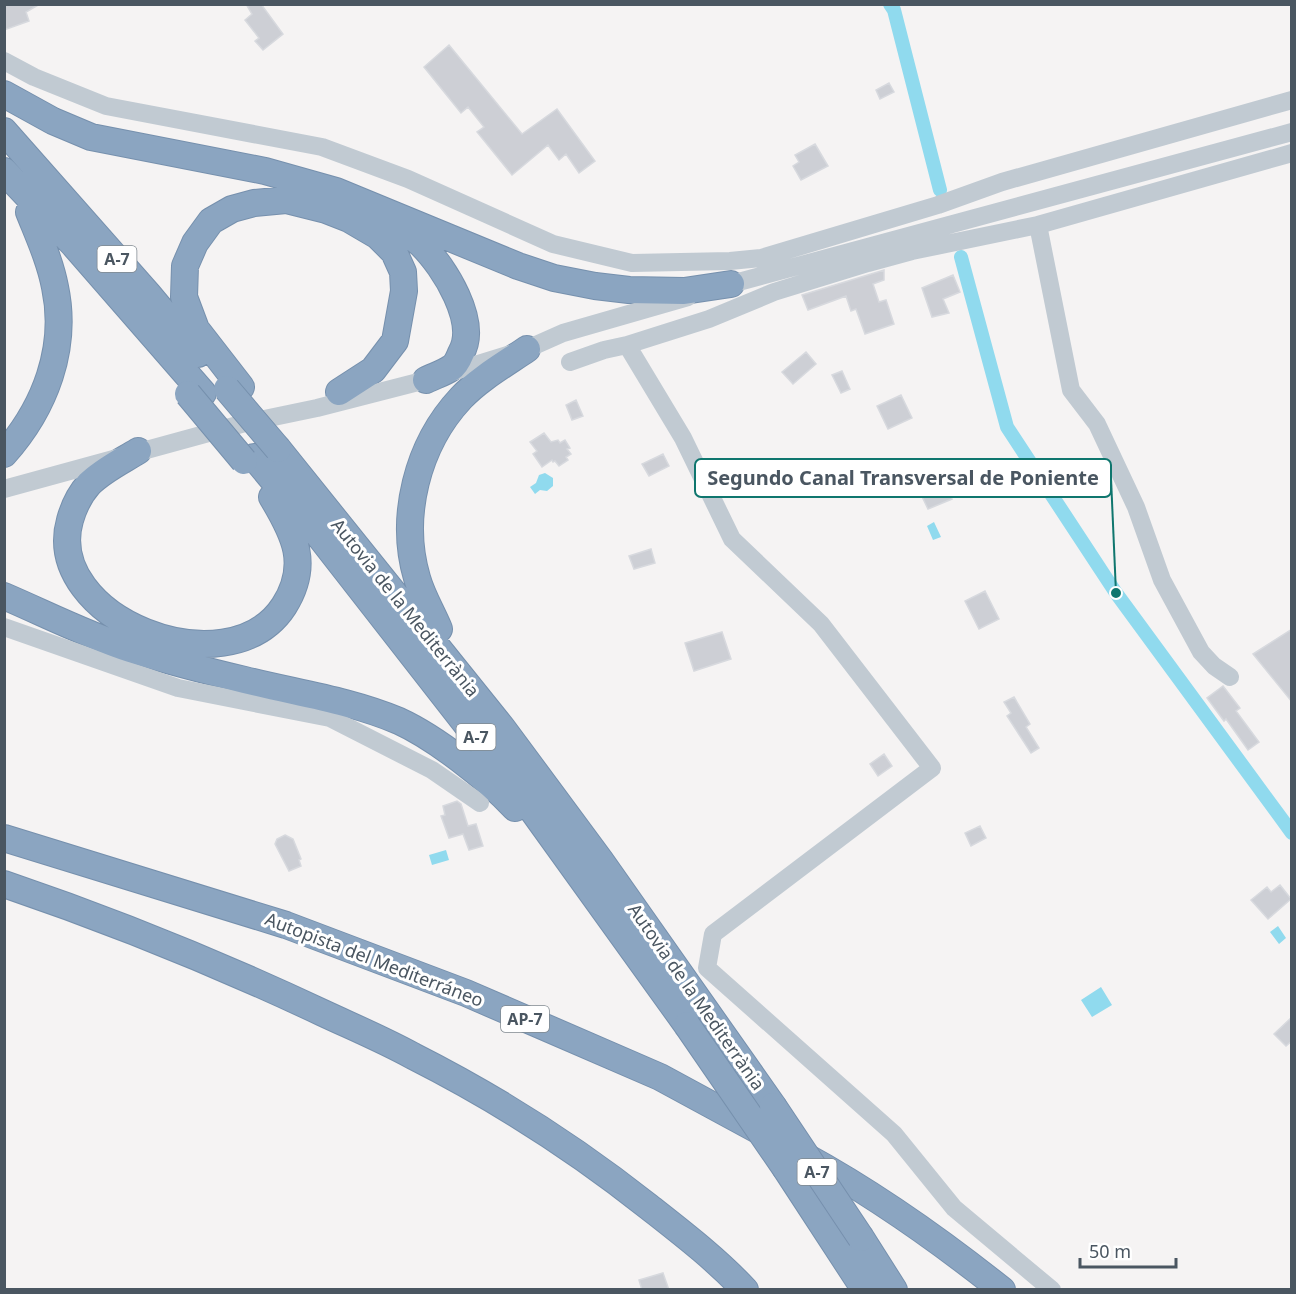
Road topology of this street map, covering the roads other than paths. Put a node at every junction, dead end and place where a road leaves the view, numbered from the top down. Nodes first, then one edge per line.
1 (4, 62) edge
2 (4, 94) edge
3 (1292, 100) edge
4 (4, 131) edge
5 (1292, 132) edge
6 (1292, 153) edge
7 (4, 171) edge
8 (4, 176) edge
9 (371, 205) junction
10 (29, 212) junction
11 (1038, 225) junction
12 (731, 284) junction
13 (563, 333) junction
14 (627, 345) junction
15 (527, 349) junction
16 (458, 358) junction
17 (570, 362) dead end
18 (426, 380) junction
19 (215, 391) junction
20 (339, 392) junction
21 (245, 423) junction
22 (138, 451) junction
23 (266, 453) junction
24 (4, 454) edge
25 (4, 489) edge
26 (4, 596) edge
27 (4, 627) edge
28 (439, 629) junction
29 (1230, 677) dead end
30 (503, 729) junction
31 (480, 803) dead end
32 (4, 838) edge
33 (4, 884) edge
34 (610, 917) junction
35 (745, 1290) edge
36 (866, 1290) edge
37 (894, 1290) edge
38 (1002, 1290) edge
39 (1052, 1290) edge

1 - 3 street
2 - 9 highway
4 - 19 highway, Autovia de la Mediterrània / A-7
5 - 12 street
6 - 11 street
7 - 19 highway, Autovia de la Mediterrània / A-7
8 - 10 highway
9 - 12 highway
9 - 16 highway
10 - 19 highway
10 - 24 highway
11 - 14 street
11 - 29 street
12 - 13 street
13 - 15 street
13 - 16 street
14 - 17 street
14 - 39 street
15 - 18 street
15 - 28 highway
16 - 18 highway
16 - 20 street
18 - 21 street
19 - 20 highway
19 - 23 highway, Autovia de la Mediterrània / A-7, bridge
19 - 23 highway, bridge
20 - 21 street
21 - 22 street
22 - 23 highway
22 - 25 street
23 - 28 highway
23 - 30 highway, Autovia de la Mediterrània / A-7
23 - 34 highway, Autovia de la Mediterrània / A-7
26 - 34 highway
27 - 31 street
28 - 30 highway
30 - 37 highway, Autovia de la Mediterrània / A-7, bridge
32 - 38 highway, Autopista del Mediterráneo / AP-7
33 - 35 highway
34 - 36 highway, Autovia de la Mediterrània / A-7, bridge

